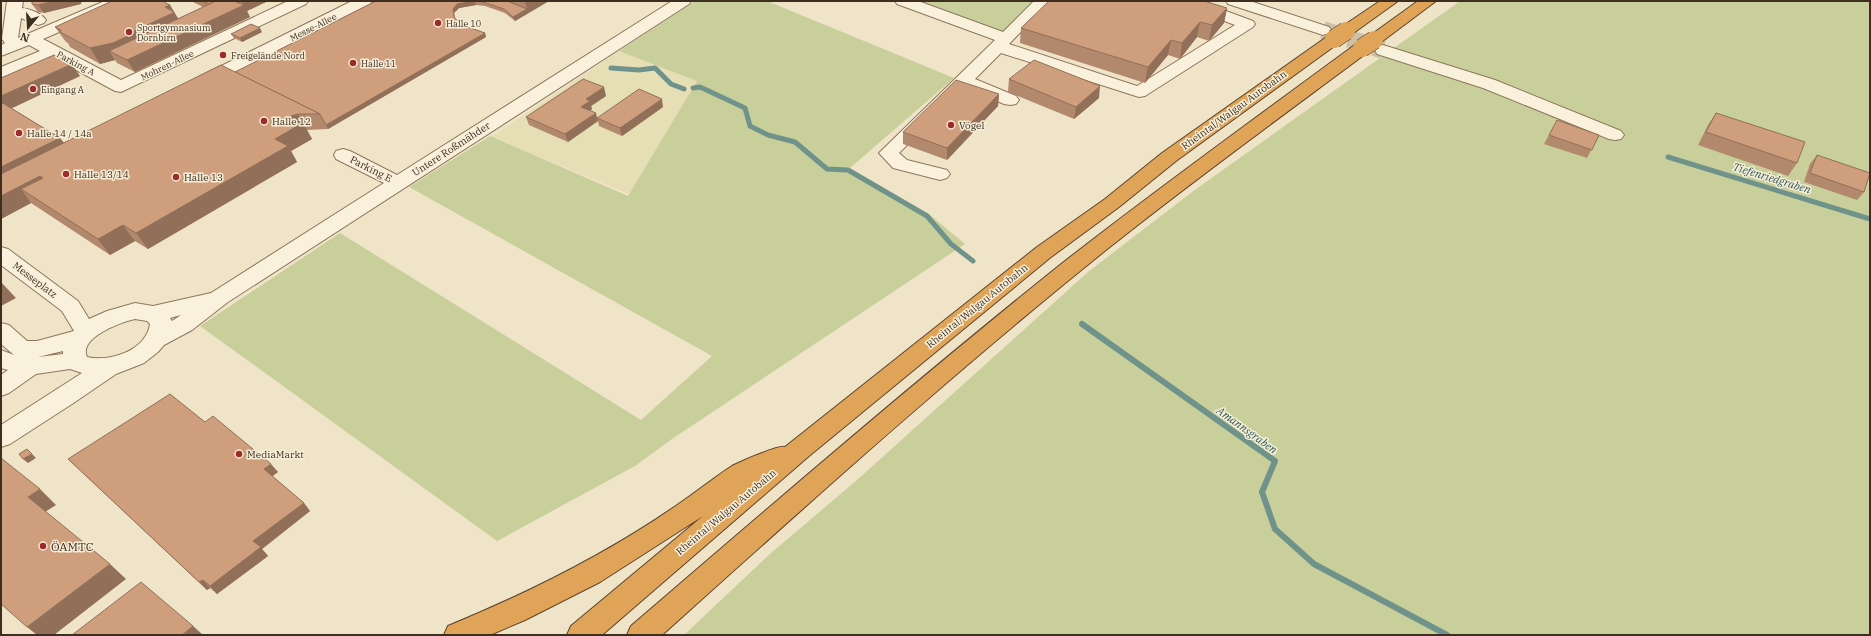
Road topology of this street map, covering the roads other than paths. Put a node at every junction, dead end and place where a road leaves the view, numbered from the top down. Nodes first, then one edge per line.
1 (118, 1) edge
2 (300, 1) edge
3 (364, 1) edge
4 (903, 1) edge
5 (1043, 1) edge
6 (1185, 1) edge
7 (1234, 1) edge
8 (1390, 1) edge
9 (1428, 1) edge
10 (671, 3) edge
11 (11, 13) edge
12 (38, 20) dead end
13 (1334, 33) junction
14 (1001, 42) junction
15 (15, 45) edge
16 (1373, 46) junction
17 (53, 51) junction
18 (1, 58) edge
19 (167, 65) junction
20 (1, 73) edge
21 (964, 80) junction
22 (121, 87) joint
23 (1010, 100) dead end
24 (1615, 135) dead end
25 (344, 155) dead end
26 (940, 174) dead end
27 (398, 183) junction
28 (1, 254) edge
29 (220, 297) junction
30 (70, 306) junction
31 (124, 313) junction
32 (154, 314) junction
33 (1, 331) edge
34 (159, 338) junction
35 (80, 349) junction
36 (1, 359) edge
37 (32, 365) junction
38 (108, 367) junction
39 (1, 387) edge
40 (38, 414) junction
41 (1, 437) edge
42 (800, 449) junction
43 (458, 635) edge
44 (581, 635) edge
45 (641, 635) edge

1 - 15 street
2 - 19 street, Mohren-Allee
3 - 19 street, Messe-Allee
4 - 14 street
5 - 14 street
6 - 14 street
7 - 13 street
8 - 13 highway, Rheintal/Walgau Autobahn
9 - 16 highway
10 - 27 street, Untere Roßmähder
11 - 12 street
11 - 15 street
13 - 42 highway, Rheintal/Walgau Autobahn
14 - 21 street
15 - 17 street, Parking A
15 - 18 street
16 - 24 street
16 - 45 highway
17 - 20 street
17 - 22 street, Parking A
19 - 22 street, Mohren-Allee
21 - 23 street
21 - 26 street
25 - 27 street, Parking E
27 - 29 street, Untere Roßmähder
28 - 30 street, Messeplatz
29 - 32 street, Untere Roßmähder
29 - 34 street, Untere Roßmähder
30 - 31 street, Messeplatz
30 - 35 street, Messeplatz
31 - 32 street, Untere Roßmähder
31 - 35 street
32 - 34 street
33 - 35 street
34 - 38 street, Untere Roßmähder
35 - 37 street
35 - 38 street
35 - 40 street
36 - 37 street
37 - 39 street
38 - 40 street
40 - 41 street
42 - 43 highway
42 - 44 highway, Rheintal/Walgau Autobahn

